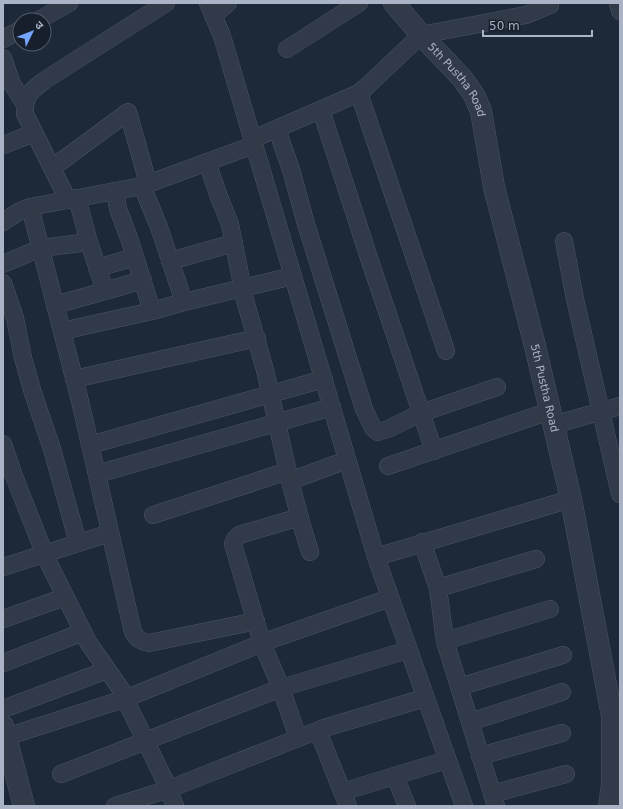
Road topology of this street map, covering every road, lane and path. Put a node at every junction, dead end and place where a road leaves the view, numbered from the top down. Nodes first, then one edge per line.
1 (70, 3) edge
2 (166, 3) edge
3 (228, 3) edge
4 (359, 3) edge
5 (394, 3) edge
6 (550, 3) edge
7 (618, 3) edge
8 (210, 10) edge
9 (620, 11) edge
10 (52, 13) edge
11 (12, 35) edge
12 (421, 35) junction
13 (3, 40) edge
14 (287, 49) dead end
15 (3, 58) edge
16 (359, 93) junction
17 (24, 103) junction
18 (321, 110) junction
19 (277, 129) junction
20 (34, 132) junction
21 (253, 142) junction
22 (3, 146) edge
23 (207, 162) junction
24 (52, 168) junction
25 (145, 184) junction
26 (115, 191) junction
27 (73, 199) junction
28 (30, 207) junction
29 (3, 222) edge
30 (564, 241) dead end
31 (89, 242) junction
32 (234, 243) junction
33 (41, 248) junction
34 (135, 257) junction
35 (170, 261) junction
36 (3, 264) edge
37 (97, 268) junction
38 (293, 276) junction
39 (143, 280) junction
40 (3, 283) edge
41 (242, 288) junction
42 (105, 291) junction
43 (184, 302) junction
44 (55, 305) junction
45 (152, 311) junction
46 (8, 314) edge
47 (62, 331) junction
48 (257, 338) junction
49 (446, 351) dead end
50 (74, 379) junction
51 (324, 379) junction
52 (497, 387) dead end
53 (271, 394) junction
54 (620, 406) edge
55 (332, 407) junction
56 (600, 411) junction
57 (421, 413) junction
58 (551, 418) junction
59 (278, 422) junction
60 (3, 444) edge
61 (90, 445) junction
62 (434, 451) junction
63 (347, 460) junction
64 (388, 466) dead end
65 (97, 474) junction
66 (289, 476) junction
67 (620, 494) edge
68 (571, 499) junction
69 (153, 515) dead end
70 (300, 517) junction
71 (110, 533) junction
72 (422, 542) junction
73 (78, 543) junction
74 (310, 552) dead end
75 (44, 553) junction
76 (376, 557) junction
77 (536, 559) dead end
78 (3, 567) edge
79 (438, 588) junction
80 (65, 597) junction
81 (390, 598) junction
82 (550, 609) dead end
83 (3, 619) edge
84 (256, 621) junction
85 (83, 632) junction
86 (445, 641) junction
87 (262, 643) junction
88 (408, 650) junction
89 (563, 655) dead end
90 (3, 663) edge
91 (107, 670) junction
92 (459, 687) junction
93 (281, 688) junction
94 (562, 692) dead end
95 (127, 698) junction
96 (425, 698) junction
97 (3, 709) edge
98 (616, 716) edge
99 (470, 722) junction
100 (318, 731) junction
101 (562, 733) dead end
102 (298, 738) junction
103 (5, 741) edge
104 (146, 741) junction
105 (480, 756) junction
106 (447, 760) junction
107 (61, 774) dead end
108 (566, 774) dead end
109 (395, 776) junction
110 (169, 789) junction
111 (345, 799) edge
112 (494, 800) edge
113 (24, 806) edge
114 (115, 806) edge
115 (175, 806) edge
116 (407, 806) edge
117 (464, 806) edge
118 (609, 806) edge

1 - 10 street
2 - 17 street
3 - 8 street
4 - 14 street
5 - 12 street, 5th Pustha Road
6 - 12 street
7 - 9 street
8 - 21 street
11 - 13 street
12 - 16 street
12 - 58 street, 5th Pustha Road
15 - 17 street
16 - 18 street
16 - 49 street
17 - 20 street
18 - 19 street
18 - 57 street
19 - 21 street
19 - 57 street
20 - 22 street
20 - 24 street
21 - 23 street
21 - 38 street
23 - 25 street
23 - 32 street
24 - 25 street
24 - 27 street
25 - 26 street
25 - 35 street
26 - 27 street
26 - 34 street
27 - 28 street
27 - 31 street
28 - 29 street
28 - 33 street
30 - 56 street
31 - 33 street
31 - 37 street
32 - 35 street
32 - 41 street
33 - 36 street
33 - 44 street
34 - 37 street
34 - 39 street
35 - 43 street
37 - 42 street
38 - 41 street
38 - 51 street
39 - 42 street
39 - 45 street
40 - 46 street
41 - 43 street
41 - 48 street
42 - 44 street
43 - 45 street
44 - 47 street
45 - 47 street
46 - 73 street
47 - 50 street
48 - 50 street
48 - 53 street
50 - 61 street
51 - 53 street
51 - 55 street
52 - 57 street
53 - 59 street
53 - 61 street
54 - 56 street
55 - 59 street
55 - 63 street
56 - 58 street
56 - 67 street
57 - 62 street
58 - 62 street
58 - 68 street, 5th Pustha Road
59 - 65 street
59 - 66 street
60 - 75 street
61 - 65 street
62 - 64 street
63 - 66 street
63 - 76 street
65 - 71 street
66 - 69 street
66 - 70 street
68 - 72 street
68 - 98 street, 5th Pustha Road
70 - 74 street
70 - 84 street
71 - 73 street
71 - 84 street
72 - 76 street
72 - 79 street
73 - 75 street
75 - 78 street
75 - 80 street
76 - 81 street
77 - 79 street
79 - 86 street
80 - 83 street
80 - 85 street
81 - 87 street
81 - 88 street
82 - 86 street
84 - 87 street
85 - 90 street
85 - 91 street
86 - 92 street
87 - 93 street
87 - 95 street
88 - 93 street
88 - 96 street
89 - 92 street
91 - 95 street
91 - 97 street
92 - 99 street
93 - 102 street
93 - 104 street
94 - 99 street
95 - 103 street
95 - 104 street
96 - 100 street
96 - 106 street
98 - 118 street, 5th Pustha Road
99 - 105 street
100 - 102 street
100 - 111 street
101 - 105 street
102 - 110 street
103 - 113 street
104 - 107 street
104 - 110 street
105 - 112 street
106 - 109 street
106 - 117 street
108 - 112 street
109 - 111 street
109 - 116 street
110 - 114 street
110 - 115 street

